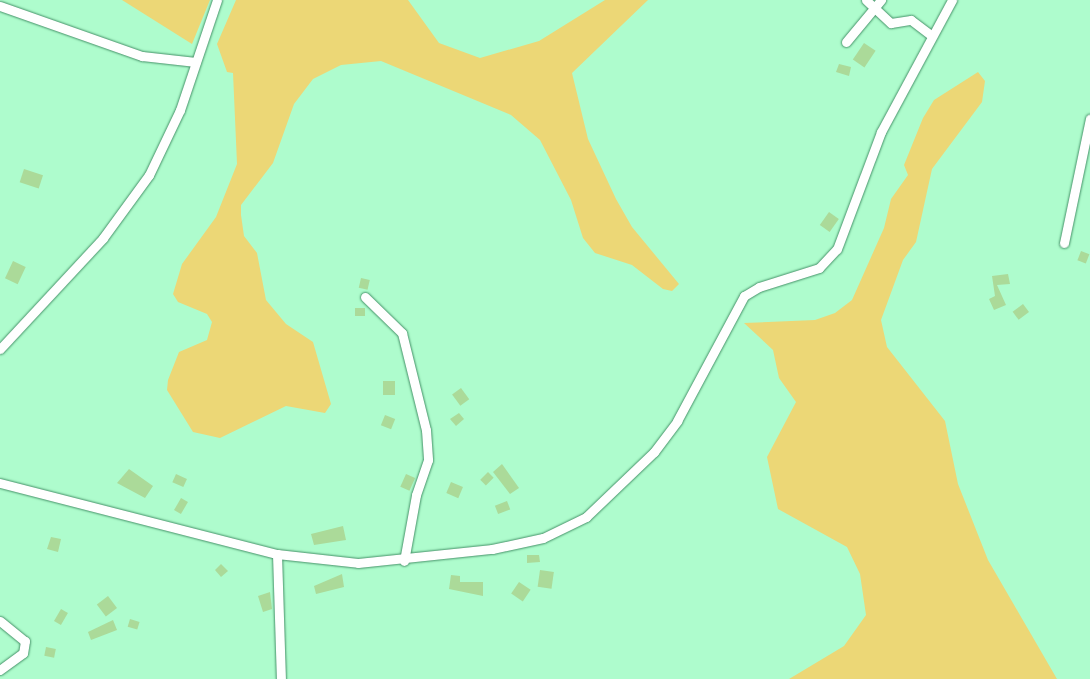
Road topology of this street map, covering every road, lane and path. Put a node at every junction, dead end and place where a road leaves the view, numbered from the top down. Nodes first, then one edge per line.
1 (217, 0) edge
2 (866, 0) edge
3 (881, 0) edge
4 (952, 0) edge
5 (0, 6) edge
6 (873, 10) junction
7 (931, 35) junction
8 (846, 42) dead end
9 (196, 62) junction
10 (1090, 119) edge
11 (1064, 243) dead end
12 (365, 297) dead end
13 (0, 349) edge
14 (0, 483) edge
15 (277, 554) junction
16 (404, 561) junction
17 (0, 621) edge
18 (0, 670) edge
19 (281, 679) edge

1 - 9 street
2 - 6 street
3 - 6 street
4 - 7 street
5 - 9 street
6 - 7 street
6 - 8 street
7 - 16 street
9 - 13 street
10 - 11 street
12 - 16 street
14 - 15 street
15 - 16 street
15 - 19 street
17 - 18 street

